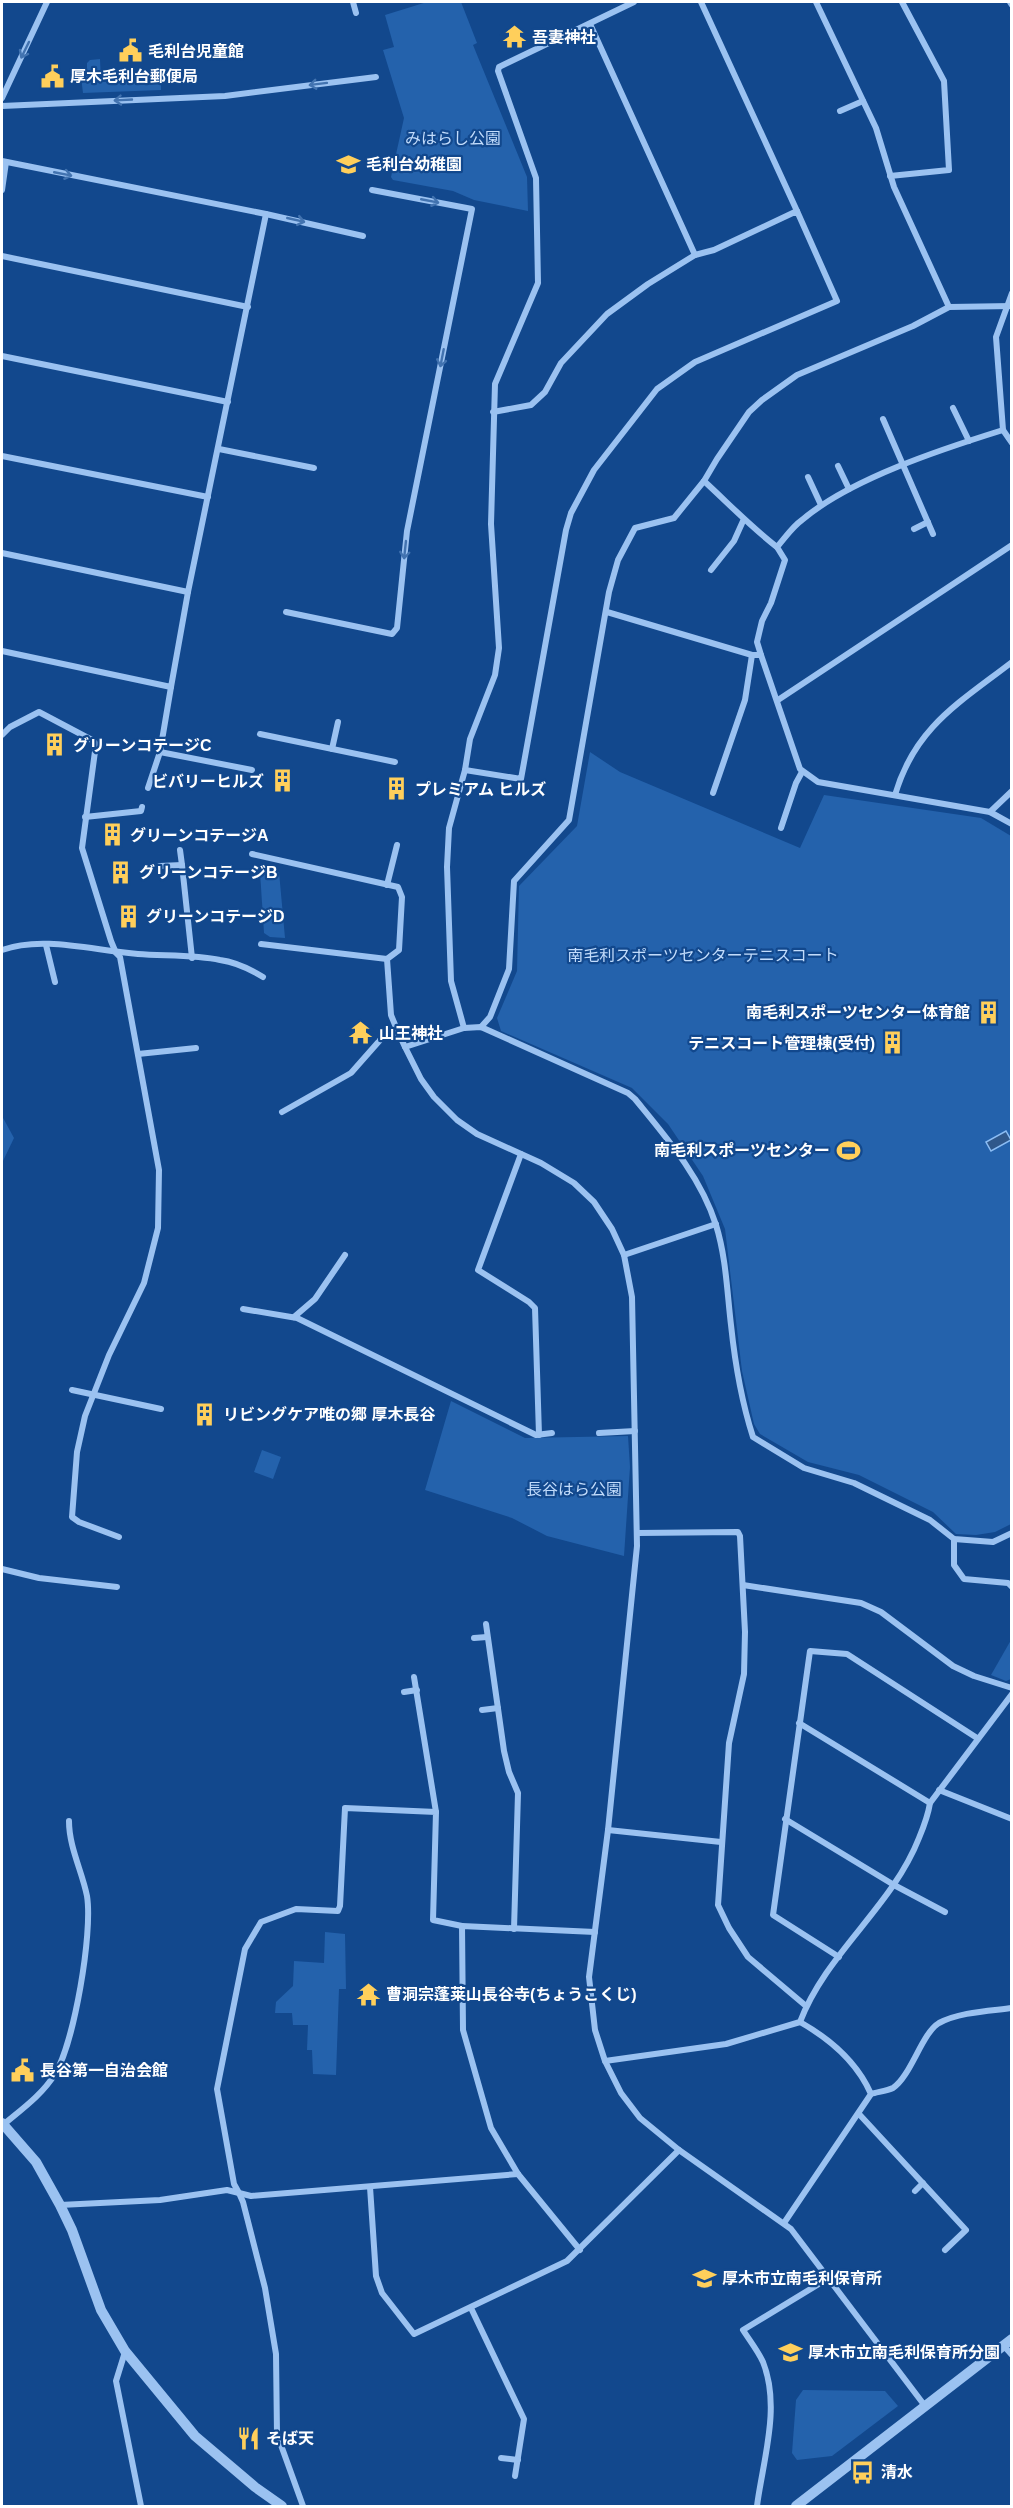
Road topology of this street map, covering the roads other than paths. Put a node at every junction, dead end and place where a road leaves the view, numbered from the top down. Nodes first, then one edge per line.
1 (47, 2) edge
2 (353, 2) edge
3 (634, 2) edge
4 (701, 2) edge
5 (816, 2) edge
6 (905, 2) edge
7 (356, 13) dead end
8 (590, 24) junction
9 (376, 77) dead end
10 (2, 98) edge
11 (863, 101) junction
12 (2, 106) edge
13 (840, 111) dead end
14 (4, 162) edge
15 (890, 176) junction
16 (2, 190) edge
17 (372, 190) dead end
18 (797, 211) junction
19 (266, 214) junction
20 (363, 236) dead end
21 (694, 255) junction
22 (2, 256) edge
23 (1011, 293) edge
24 (1008, 306) edge
25 (248, 307) junction
26 (949, 308) junction
27 (2, 356) edge
28 (228, 402) junction
29 (953, 408) dead end
30 (493, 412) junction
31 (883, 419) dead end
32 (1003, 430) junction
33 (969, 441) junction
34 (1011, 443) edge
35 (219, 449) junction
36 (2, 456) edge
37 (838, 466) dead end
38 (903, 466) junction
39 (314, 468) dead end
40 (808, 477) dead end
41 (704, 481) junction
42 (849, 489) junction
43 (208, 497) junction
44 (821, 505) junction
45 (743, 521) junction
46 (928, 522) junction
47 (914, 529) dead end
48 (933, 534) dead end
49 (1011, 545) edge
50 (777, 547) junction
51 (2, 553) edge
52 (711, 570) dead end
53 (188, 592) junction
54 (286, 612) dead end
55 (607, 612) junction
56 (2, 651) edge
57 (752, 655) junction
58 (761, 655) junction
59 (1011, 663) edge
60 (171, 687) junction
61 (778, 700) junction
62 (338, 722) dead end
63 (261, 734) dead end
64 (2, 735) edge
65 (332, 749) junction
66 (160, 752) junction
67 (395, 762) dead end
68 (252, 770) dead end
69 (465, 770) junction
70 (802, 772) junction
71 (148, 788) dead end
72 (1011, 791) edge
73 (713, 793) dead end
74 (895, 795) junction
75 (142, 807) dead end
76 (990, 812) junction
77 (85, 817) junction
78 (1011, 824) edge
79 (781, 828) dead end
80 (397, 845) dead end
81 (180, 850) dead end
82 (252, 854) dead end
83 (182, 865) junction
84 (160, 866) dead end
85 (387, 885) junction
86 (261, 944) dead end
87 (46, 945) junction
88 (2, 950) edge
89 (116, 953) junction
90 (192, 958) junction
91 (387, 959) junction
92 (262, 977) dead end
93 (55, 982) dead end
94 (481, 1027) junction
95 (464, 1028) junction
96 (398, 1032) junction
97 (405, 1047) junction
98 (196, 1048) dead end
99 (138, 1054) junction
100 (282, 1112) dead end
101 (521, 1154) junction
102 (716, 1224) junction
103 (345, 1255) dead end
104 (624, 1255) junction
105 (243, 1309) dead end
106 (294, 1317) junction
107 (72, 1390) dead end
108 (92, 1395) junction
109 (161, 1409) dead end
110 (635, 1431) junction
111 (552, 1433) dead end
112 (599, 1433) dead end
113 (539, 1435) junction
114 (637, 1533) junction
115 (1011, 1533) edge
116 (119, 1537) dead end
117 (954, 1539) junction
118 (2, 1569) edge
119 (743, 1585) junction
120 (117, 1587) dead end
121 (1011, 1587) edge
122 (486, 1624) dead end
123 (488, 1637) junction
124 (474, 1638) dead end
125 (414, 1677) dead end
126 (1011, 1688) edge
127 (417, 1690) junction
128 (404, 1692) dead end
129 (1011, 1694) edge
130 (498, 1708) junction
131 (482, 1710) dead end
132 (799, 1723) junction
133 (977, 1738) junction
134 (939, 1790) junction
135 (930, 1803) junction
136 (436, 1812) junction
137 (785, 1819) junction
138 (1011, 1819) edge
139 (69, 1821) dead end
140 (608, 1830) junction
141 (721, 1842) junction
142 (894, 1885) junction
143 (945, 1912) dead end
144 (462, 1926) junction
145 (514, 1929) junction
146 (595, 1932) junction
147 (839, 1957) junction
148 (806, 2006) junction
149 (1011, 2008) edge
150 (800, 2022) junction
151 (605, 2061) junction
152 (870, 2094) junction
153 (859, 2114) junction
154 (2, 2124) edge
155 (679, 2150) junction
156 (518, 2174) junction
157 (923, 2183) junction
158 (370, 2187) junction
159 (915, 2191) dead end
160 (239, 2193) junction
161 (60, 2205) junction
162 (784, 2223) junction
163 (580, 2250) junction
164 (945, 2250) dead end
165 (827, 2278) junction
166 (471, 2308) junction
167 (1007, 2342) edge
168 (125, 2351) junction
169 (1011, 2355) edge
170 (926, 2407) junction
171 (501, 2458) dead end
172 (518, 2460) junction
173 (515, 2476) dead end
174 (141, 2506) edge
175 (282, 2506) edge
176 (303, 2506) edge
177 (757, 2506) edge
178 (796, 2506) edge

1 -> 10 street
2 - 7 street
3 - 8 street
4 - 18 street
5 - 11 street
6 - 15 street
8 - 21 street
8 - 30 street
9 -> 12 street
11 - 13 street
11 - 15 street
14 - 16 street
14 -> 19 street
15 - 26 street
17 -> 54 street
18 - 21 street
18 - 69 street
19 -> 20 street
19 - 25 street
21 - 30 street
22 - 25 street
23 - 24 street
24 - 26 street
24 - 32 street
25 - 28 street
26 - 41 street
27 - 28 street
28 - 35 street
29 - 33 street
30 - 69 street
31 - 38 street
32 - 33 street
32 - 34 street
33 - 38 street
35 - 39 street
35 - 43 street
36 - 43 street
37 - 42 street
38 - 42 street
38 - 46 street
40 - 44 street
41 - 45 street
41 - 55 street
42 - 44 street
43 - 53 street
44 - 50 street
45 - 50 street
45 - 52 street
46 - 47 street
46 - 48 street
49 - 61 street
50 - 58 street
51 - 53 street
53 - 60 street
55 - 57 street
55 - 94 street
56 - 60 street
57 - 58 street
57 - 73 street
58 - 61 street
59 - 74 street
60 - 66 street
61 - 70 street
62 - 65 street
63 - 65 street
64 - 77 street
65 - 67 street
66 - 68 street
66 - 71 street
69 - 95 street
70 - 74 street
70 - 79 street
72 - 76 street
74 - 76 street
75 - 77 street
76 - 78 street
77 - 89 street
80 - 85 street
81 - 83 street
82 - 85 street
83 - 84 street
83 - 90 street
85 - 91 street
86 - 91 street
87 - 88 street
87 - 89 street
87 - 93 street
89 - 90 street
89 - 99 street
90 - 92 street
91 - 96 street
94 - 95 street
94 - 102 street
95 - 97 street
96 - 97 street
96 - 100 street
97 - 101 street
98 - 99 street
99 - 108 street
101 - 104 street
101 - 113 street
102 - 104 street
102 - 117 street
103 - 106 street
104 - 110 street
105 - 106 street
106 - 113 street
107 - 108 street
108 - 109 street
108 - 116 street
110 - 112 street
110 - 114 street
111 - 113 street
114 - 119 street
114 - 140 street
115 - 117 street
117 - 121 street
118 - 120 street
119 - 126 street
119 - 141 street
122 - 123 street
123 - 124 street
123 - 130 street
125 - 127 street
127 - 128 street
127 - 136 street
129 - 133 street
130 - 131 street
130 - 145 street
132 - 133 street
132 - 135 street
132 - 137 street
133 - 134 street
134 - 135 street
134 - 138 street
135 - 142 street
136 - 144 street
136 - 160 street
137 - 142 street
137 - 147 street
139 - 154 street
140 - 141 street
140 - 146 street
141 - 148 street
142 - 143 street
142 - 147 street
144 - 145 street
144 - 156 street
145 - 146 street
146 - 151 street
147 - 148 street
148 - 150 street
149 - 152 street
150 - 151 street
150 - 152 street
151 - 155 street
152 - 153 street
153 - 157 street
153 - 162 street
154 - 161 street
155 - 162 street
155 - 163 street
156 - 158 street
156 - 163 street
157 - 159 street
157 - 164 street
158 - 160 street
158 - 166 street
160 - 161 street
160 - 176 street
161 - 168 street
162 - 165 street
163 - 166 street
165 - 170 street
165 - 177 street
166 - 172 street
167 - 169 street
167 - 170 street
168 - 174 street
168 - 175 street
170 - 178 street
171 - 172 street
172 - 173 street

